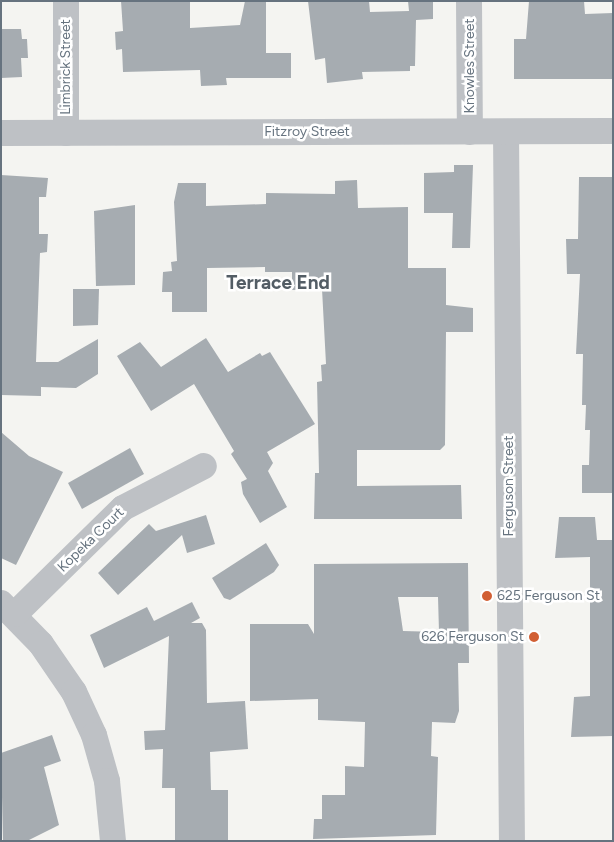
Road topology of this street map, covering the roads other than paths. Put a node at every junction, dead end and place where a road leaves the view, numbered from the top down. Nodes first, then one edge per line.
1 (66, 1) edge
2 (469, 1) edge
3 (613, 131) edge
4 (470, 132) junction
5 (506, 132) junction
6 (1, 133) edge
7 (66, 133) junction
8 (204, 466) dead end
9 (8, 609) edge
10 (113, 841) edge
11 (512, 841) edge

1 - 7 street, Limbrick Street
2 - 4 street, Knowles Street
3 - 5 street, Fitzroy Street
4 - 5 street, Fitzroy Street
4 - 7 street, Fitzroy Street
5 - 11 street, Ferguson Street
6 - 7 street, Fitzroy Street
8 - 9 street, Kopeka Court
9 - 10 street

